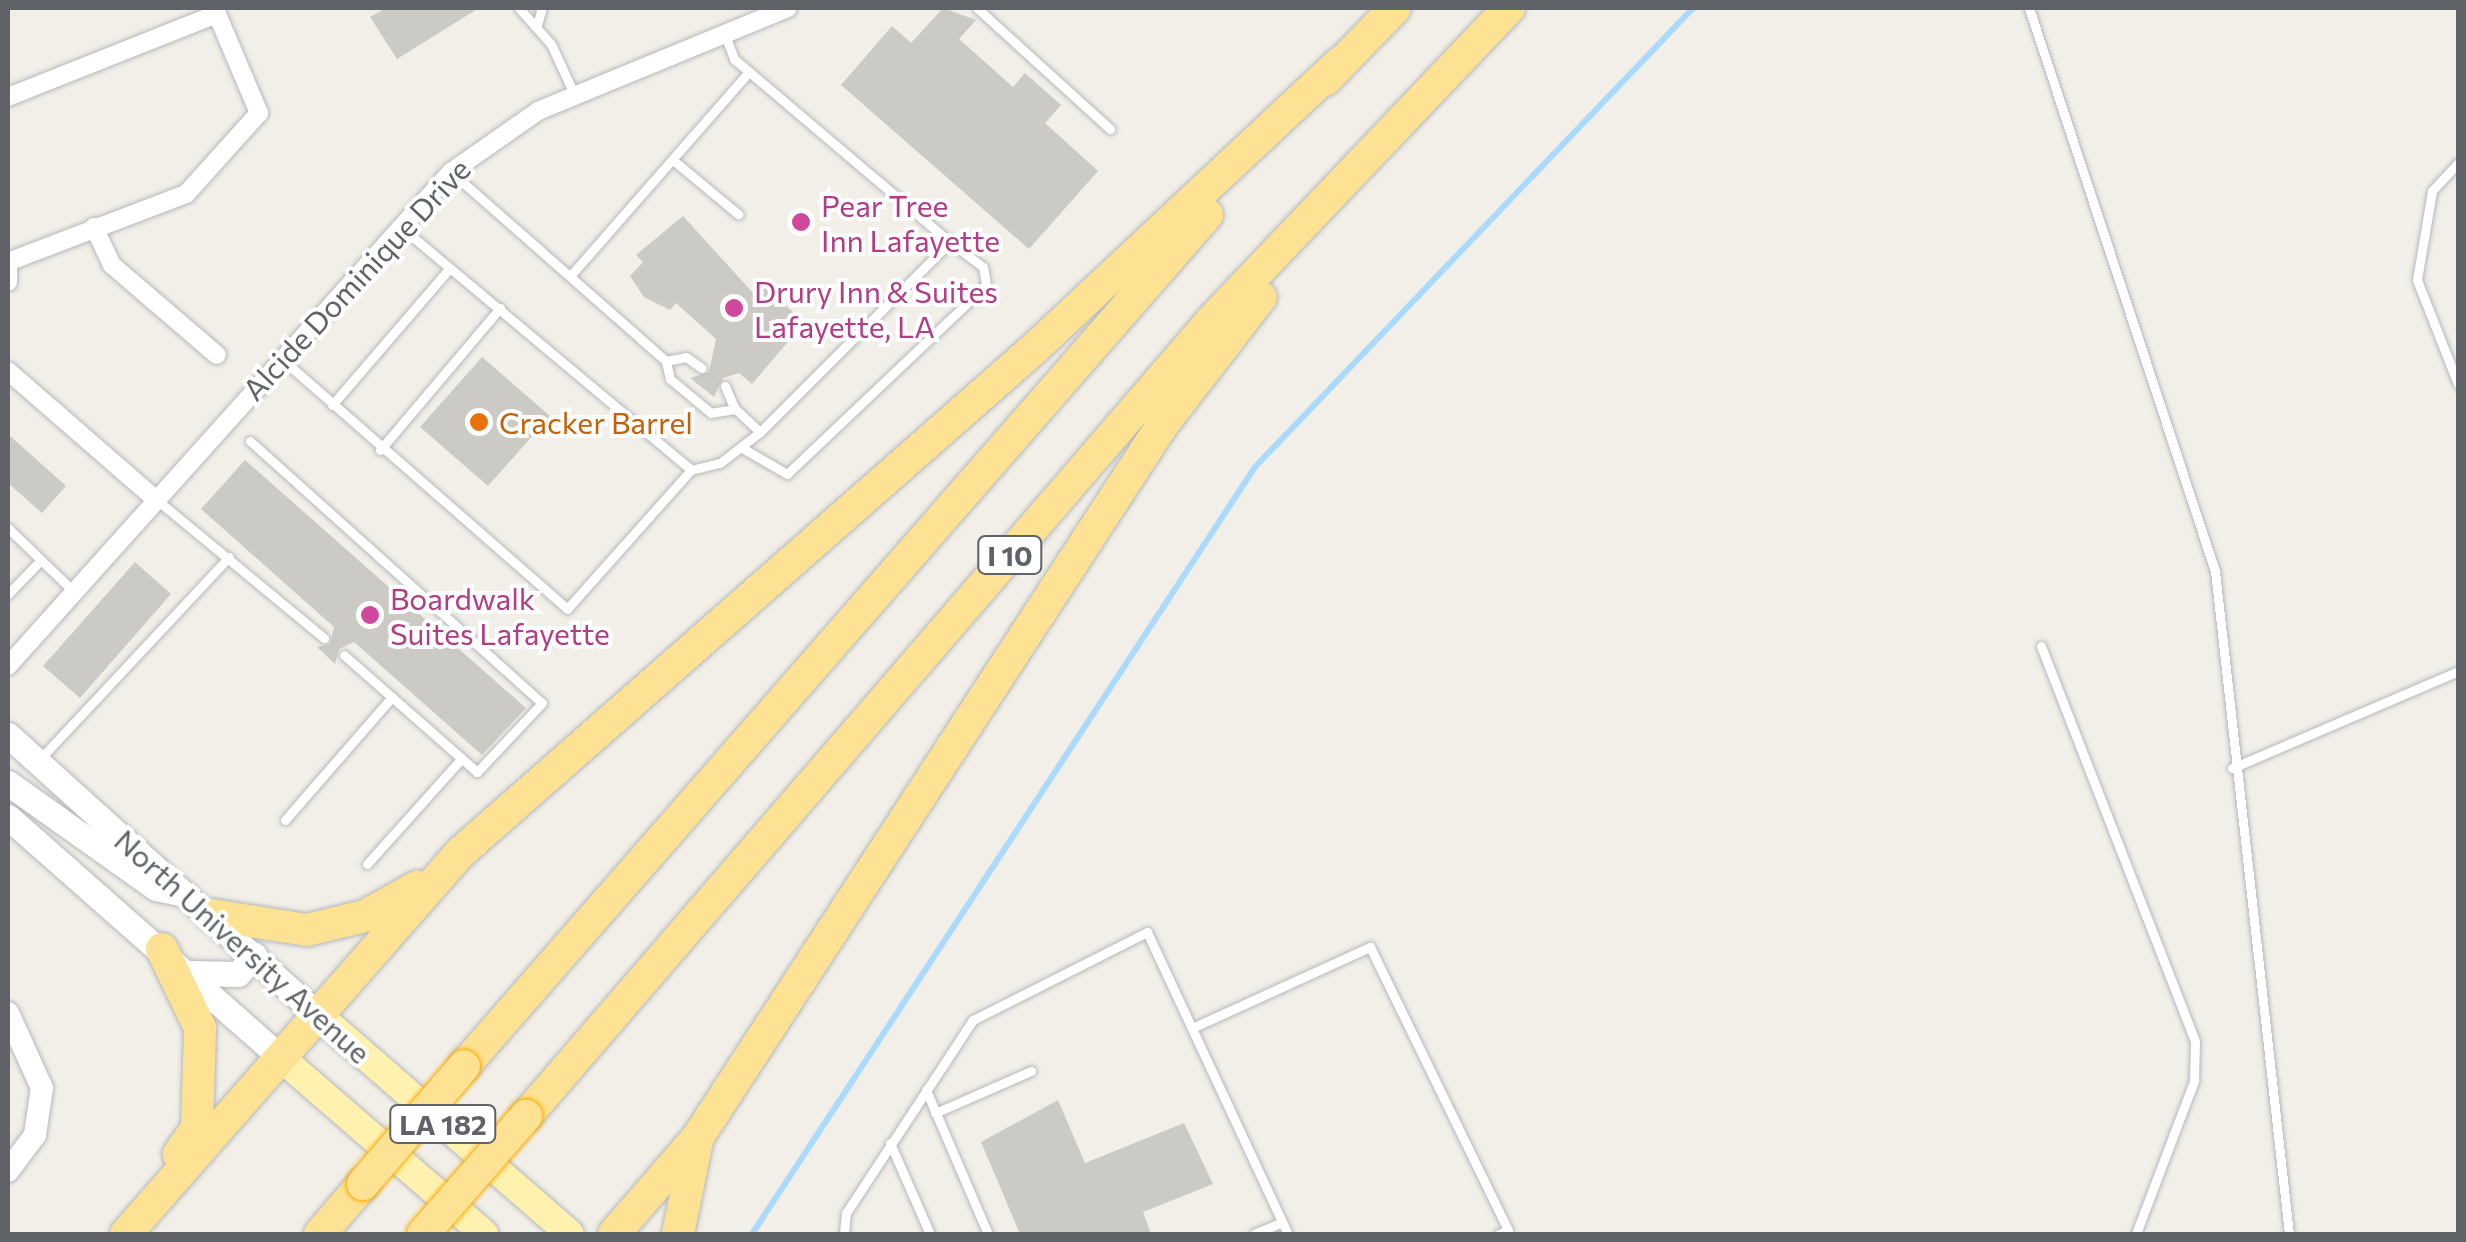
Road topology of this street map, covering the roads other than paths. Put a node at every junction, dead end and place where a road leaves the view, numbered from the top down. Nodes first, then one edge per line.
1 (519, 8) edge
2 (542, 8) edge
3 (788, 8) edge
4 (976, 8) edge
5 (1395, 8) edge
6 (1509, 8) edge
7 (2029, 8) edge
8 (537, 25) junction
9 (724, 34) junction
10 (1340, 63) junction
11 (750, 72) junction
12 (1430, 90) junction
13 (574, 94) junction
14 (8, 97) edge
15 (1110, 129) dead end
16 (673, 160) junction
17 (2458, 163) edge
18 (451, 172) junction
19 (738, 214) dead end
20 (398, 225) junction
21 (94, 227) junction
22 (950, 242) junction
23 (11, 255) edge
24 (449, 269) junction
25 (572, 275) junction
26 (8, 282) edge
27 (500, 308) junction
28 (217, 355) dead end
29 (280, 357) junction
30 (666, 362) junction
31 (702, 368) dead end
32 (8, 372) edge
33 (2458, 384) edge
34 (725, 386) dead end
35 (332, 405) junction
36 (735, 410) junction
37 (760, 432) junction
38 (250, 441) dead end
39 (744, 448) junction
40 (380, 450) junction
41 (690, 470) junction
42 (155, 499) junction
43 (8, 528) edge
44 (17, 536) junction
45 (8, 546) edge
46 (229, 558) junction
47 (39, 562) junction
48 (73, 591) junction
49 (8, 594) edge
50 (324, 638) dead end
51 (2041, 646) dead end
52 (344, 655) dead end
53 (8, 666) edge
54 (2458, 671) edge
55 (392, 697) junction
56 (8, 735) edge
57 (462, 758) junction
58 (38, 762) junction
59 (2232, 768) junction
60 (8, 782) edge
61 (8, 817) edge
62 (285, 820) dead end
63 (460, 853) junction
64 (367, 864) dead end
65 (201, 905) junction
66 (162, 949) junction
67 (254, 955) junction
68 (188, 973) junction
69 (317, 1014) junction
70 (9, 1019) edge
71 (1192, 1028) junction
72 (280, 1057) junction
73 (1031, 1071) dead end
74 (926, 1090) junction
75 (936, 1113) junction
76 (698, 1137) junction
77 (890, 1142) junction
78 (8, 1171) edge
79 (1282, 1222) junction
80 (126, 1234) edge
81 (320, 1234) edge
82 (423, 1234) edge
83 (484, 1234) edge
84 (570, 1234) edge
85 (614, 1234) edge
86 (678, 1234) edge
87 (844, 1234) edge
88 (930, 1234) edge
89 (988, 1234) edge
90 (1254, 1234) edge
91 (1288, 1234) edge
92 (1499, 1234) edge
93 (2136, 1234) edge
94 (2289, 1234) edge

1 - 8 lane
2 - 8 lane
3 - 9 street, Alcide Dominique Drive
4 - 15 lane
5 - 10 highway, I 10
6 - 12 highway, I 10
7 - 59 lane
8 - 13 lane
9 - 11 lane
9 - 13 street, Alcide Dominique Drive
10 - 63 highway
10 - 81 highway, I 10, bridge
11 - 16 lane
11 - 22 lane
12 - 76 highway
12 - 82 highway, I 10, bridge
13 - 18 street, Alcide Dominique Drive
14 - 21 street
16 - 19 lane
16 - 25 lane
17 - 33 lane
18 - 20 street, Alcide Dominique Drive
18 - 25 lane
20 - 24 lane
20 - 29 street, Alcide Dominique Drive
21 - 23 street
21 - 28 street
22 - 37 lane
22 - 39 lane
23 - 26 street
24 - 27 lane
24 - 35 lane
25 - 30 lane
27 - 40 lane
27 - 41 lane
29 - 35 lane
29 - 42 street, Alcide Dominique Drive
30 - 31 lane
30 - 36 lane
32 - 42 street
34 - 36 lane
35 - 40 lane
36 - 37 lane
37 - 39 lane
38 - 57 lane
39 - 41 lane
40 - 41 lane
42 - 46 lane
42 - 48 street, Alcide Dominique Drive
43 - 44 lane
44 - 45 lane
44 - 47 lane
46 - 50 lane
46 - 58 lane
47 - 48 lane
47 - 49 lane
48 - 53 street, Alcide Dominique Drive
51 - 93 lane
52 - 55 lane
54 - 59 lane
55 - 57 lane
55 - 62 lane
56 - 58 main road, North University Avenue
57 - 64 lane
58 - 65 main road, North University Avenue
59 - 94 lane
60 - 65 main road
61 - 66 main road, North University Avenue
63 - 65 highway
63 - 69 highway
65 - 67 main road, North University Avenue
66 - 68 main road, North University Avenue
66 - 80 highway
67 - 68 main road
67 - 69 main road, North University Avenue
68 - 72 main road, North University Avenue
69 - 72 highway
69 - 84 main road, North University Avenue / LA 182
70 - 78 street
71 - 74 lane
71 - 79 lane
71 - 92 lane
72 - 80 highway
72 - 83 main road, North University Avenue
73 - 75 lane
74 - 75 lane
74 - 77 lane
75 - 89 lane
76 - 85 highway
76 - 86 highway
77 - 87 lane
77 - 88 lane
79 - 90 lane
79 - 91 lane

